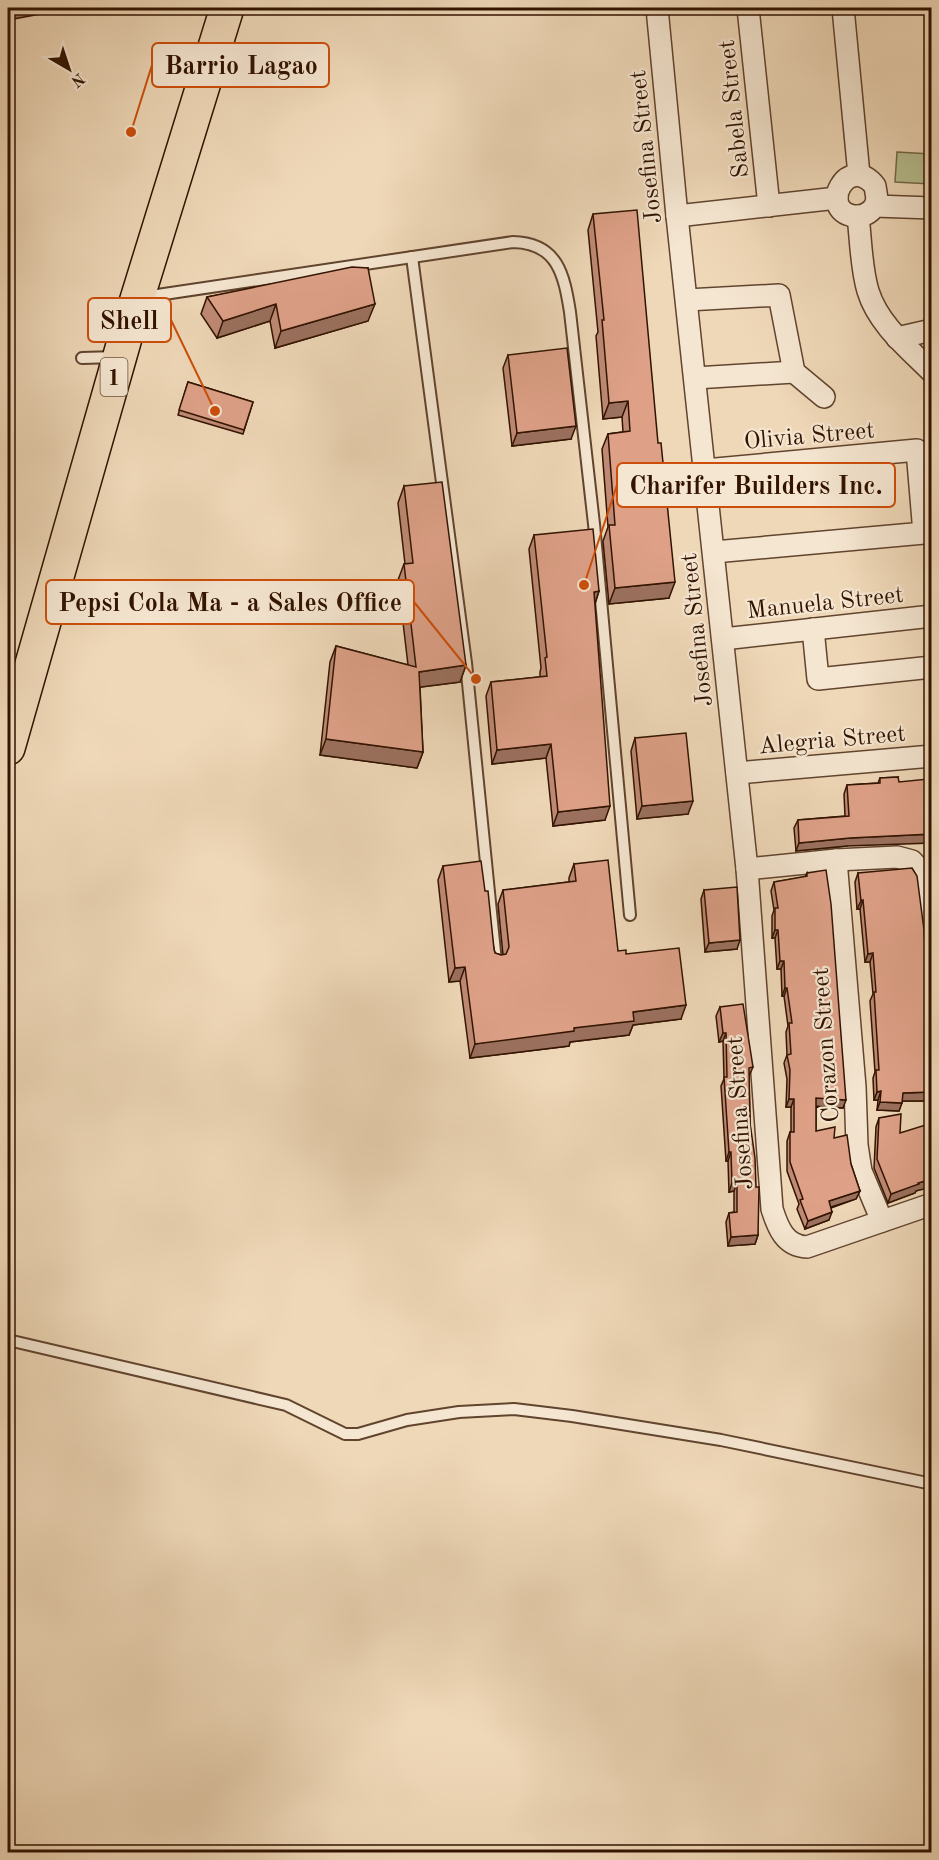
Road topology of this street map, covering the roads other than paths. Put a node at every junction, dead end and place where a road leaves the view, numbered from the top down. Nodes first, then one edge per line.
1 (227, 8) edge
2 (657, 8) edge
3 (748, 8) edge
4 (843, 8) edge
5 (859, 176) junction
6 (837, 198) junction
7 (769, 206) junction
8 (932, 208) edge
9 (867, 211) junction
10 (677, 216) junction
11 (412, 257) junction
12 (138, 298) junction
13 (687, 300) junction
14 (932, 330) edge
15 (897, 338) junction
16 (120, 357) junction
17 (82, 358) dead end
18 (794, 372) junction
19 (932, 372) edge
20 (695, 378) junction
21 (824, 397) dead end
22 (705, 470) junction
23 (714, 552) junction
24 (932, 616) edge
25 (813, 629) junction
26 (723, 639) junction
27 (932, 667) edge
28 (8, 748) edge
29 (932, 756) edge
30 (737, 773) junction
31 (836, 860) junction
32 (747, 869) junction
33 (630, 915) dead end
34 (932, 929) edge
35 (495, 962) edge
36 (932, 1204) edge
37 (882, 1221) junction
38 (8, 1340) edge
39 (932, 1484) edge

1 - 12 highway, 1
2 - 10 street, Josefina Street
3 - 7 street, Sabela Street
4 - 5 street
5 - 6 street
5 - 9 street
6 - 7 street
6 - 9 street
7 - 10 street
8 - 9 street
9 - 15 street
10 - 13 street, Josefina Street
11 - 12 lane
11 - 33 lane
11 - 35 lane
12 - 16 highway, 1
13 - 18 street
13 - 20 street, Josefina Street
14 - 15 street
15 - 19 street
16 - 17 lane
16 - 28 highway, 1
18 - 20 street
18 - 21 street
20 - 22 street, Josefina Street
22 - 23 street, Josefina Street
22 - 23 street, Olivia Street
23 - 26 street, Josefina Street
24 - 25 street, Manuela Street
25 - 26 street, Manuela Street
25 - 27 street
26 - 30 street, Josefina Street
29 - 30 street, Alegria Street
30 - 32 street, Josefina Street
31 - 32 street
31 - 34 street
31 - 37 street, Corazon Street
32 - 37 street, Josefina Street
36 - 37 street
38 - 39 lane

